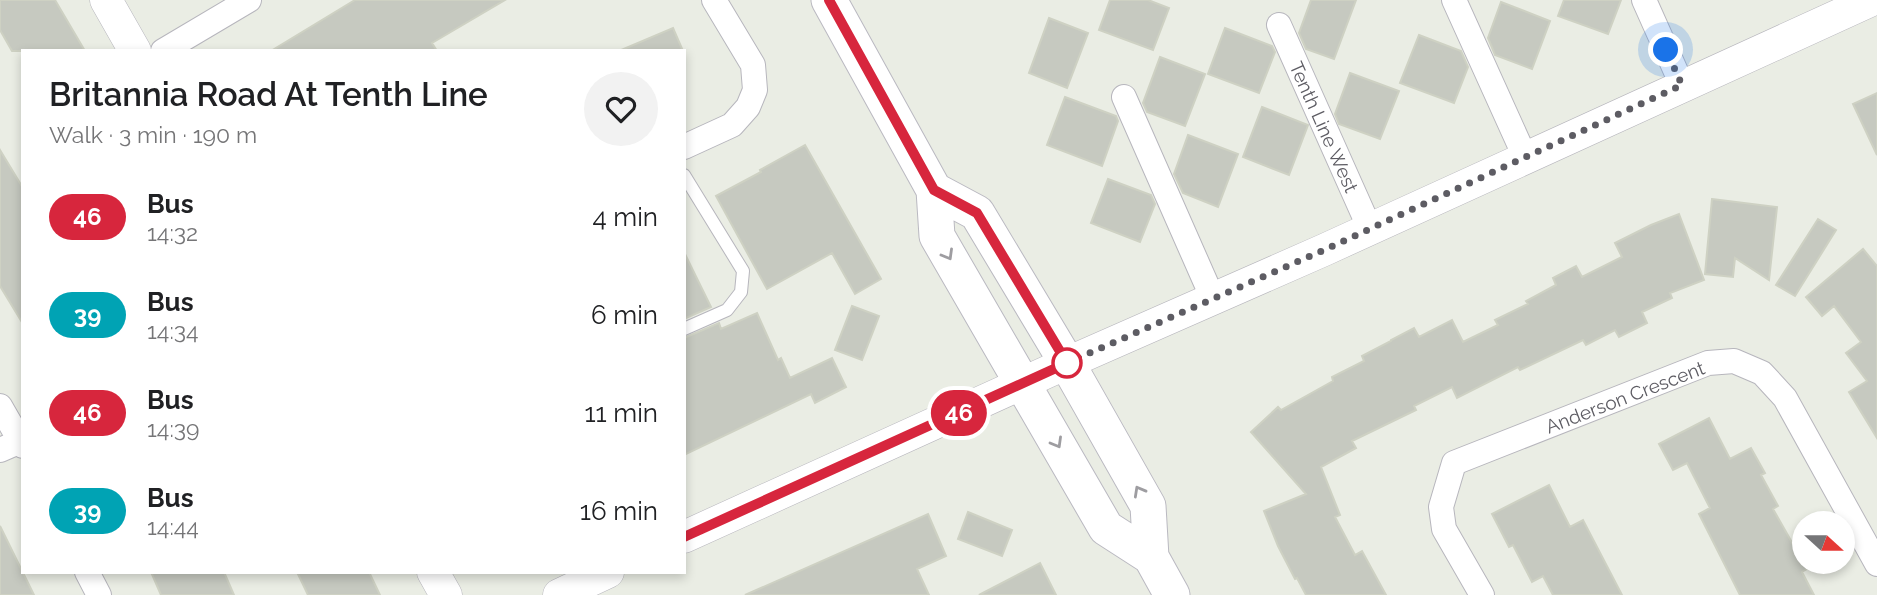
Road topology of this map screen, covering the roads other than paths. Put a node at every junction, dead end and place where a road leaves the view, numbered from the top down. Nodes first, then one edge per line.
1 (106, 0) edge
2 (249, 0) edge
3 (714, 0) edge
4 (829, 0) edge
5 (1454, 0) edge
6 (1644, 0) edge
7 (1872, 0) edge
8 (1834, 7) edge
9 (1279, 25) dead end
10 (134, 49) edge
11 (166, 49) edge
12 (1682, 85) junction
13 (1124, 97) dead end
14 (686, 146) edge
15 (1525, 157) junction
16 (686, 178) edge
17 (934, 190) junction
18 (1370, 229) junction
19 (1213, 299) junction
20 (686, 328) edge
21 (1067, 363) junction
22 (1022, 384) junction
23 (0, 406) edge
24 (16, 444) edge
25 (686, 536) edge
26 (1151, 557) junction
27 (1877, 564) edge
28 (88, 574) edge
29 (434, 574) edge
30 (604, 574) edge
31 (99, 595) edge
32 (446, 595) edge
33 (559, 595) edge
34 (1172, 595) edge
35 (1482, 595) edge

1 - 10 street
2 - 11 street
3 - 14 street
4 - 17 main road
5 - 15 street
6 - 12 street
7 - 8 street
8 - 12 street
9 - 18 street, Tenth Line West
12 - 15 street
13 - 19 street
15 - 18 street
16 - 20 lane
17 - 21 main road
17 -> 22 main road
18 - 19 street
19 - 21 street
21 - 22 street
26 -> 21 main road
22 - 25 street
22 -> 26 main road
23 - 24 street
26 - 34 main road
27 - 35 street, Anderson Crescent
28 - 31 street
29 - 32 street
30 - 33 street

